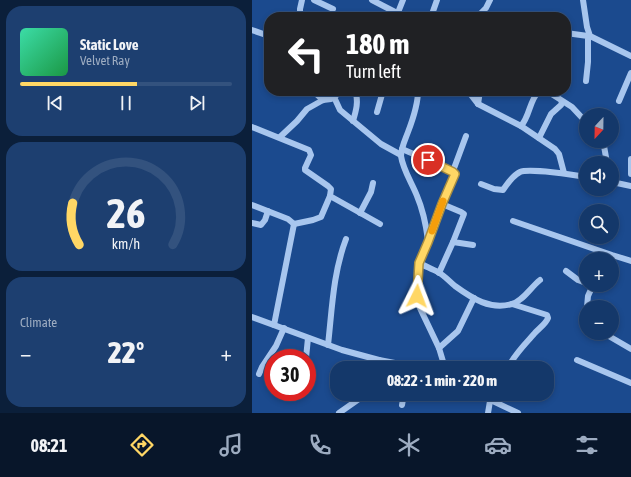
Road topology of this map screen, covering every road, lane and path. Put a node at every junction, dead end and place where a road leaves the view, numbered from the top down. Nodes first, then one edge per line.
1 (302, 0) edge
2 (314, 0) edge
3 (372, 0) edge
4 (403, 0) edge
5 (437, 0) edge
6 (490, 0) edge
7 (583, 0) edge
8 (333, 10) dead end
9 (301, 12) edge
10 (392, 12) edge
11 (398, 12) edge
12 (433, 12) edge
13 (482, 12) edge
14 (252, 30) edge
15 (264, 34) edge
16 (571, 34) edge
17 (589, 36) junction
18 (631, 56) edge
19 (631, 73) edge
20 (586, 81) dead end
21 (319, 96) edge
22 (357, 96) edge
23 (382, 96) edge
24 (418, 96) edge
25 (471, 96) edge
26 (479, 96) edge
27 (535, 96) edge
28 (554, 96) edge
29 (334, 97) joint
30 (323, 100) junction
31 (619, 101) dead end
32 (562, 102) junction
33 (478, 104) junction
34 (377, 112) dead end
35 (579, 114) edge
36 (354, 121) junction
37 (521, 126) junction
38 (252, 127) edge
39 (466, 136) dead end
40 (280, 137) junction
41 (539, 138) junction
42 (402, 152) junction
43 (631, 159) edge
44 (453, 172) junction
45 (564, 173) junction
46 (631, 174) edge
47 (579, 176) edge
48 (373, 183) dead end
49 (619, 183) edge
50 (481, 184) dead end
51 (631, 186) edge
52 (330, 196) junction
53 (252, 204) edge
54 (442, 204) junction
55 (268, 211) junction
56 (360, 212) junction
57 (513, 221) dead end
58 (252, 223) edge
59 (294, 224) junction
60 (380, 224) dead end
61 (346, 239) dead end
62 (428, 242) junction
63 (453, 242) junction
64 (473, 245) dead end
65 (597, 252) edge
66 (619, 259) edge
67 (631, 261) edge
68 (419, 263) junction
69 (566, 271) dead end
70 (439, 273) junction
71 (540, 280) dead end
72 (579, 280) edge
73 (474, 298) junction
74 (512, 304) junction
75 (252, 317) edge
76 (274, 325) junction
77 (284, 328) junction
78 (308, 338) junction
79 (616, 340) edge
80 (328, 346) junction
81 (439, 348) junction
82 (307, 349) edge
83 (631, 349) edge
84 (379, 360) joint
85 (576, 360) dead end
86 (383, 361) edge
87 (443, 361) edge
88 (512, 361) edge
89 (259, 374) dead end
90 (631, 383) edge
91 (356, 401) edge
92 (403, 401) edge
93 (488, 401) edge
94 (494, 401) edge
95 (402, 406) dead end
96 (339, 413) edge
97 (488, 413) edge
98 (518, 413) edge

1 - 9 street
2 - 8 street
3 - 10 street
4 - 11 street
5 - 12 street
6 - 13 street
7 - 17 street
14 - 15 street
16 - 17 street
17 - 18 street
17 - 20 street
19 - 31 street
21 - 30 street
22 - 36 street
23 - 34 street
24 - 42 street
25 - 33 street
26 - 33 street
27 - 37 street
28 - 32 street
29 - 30 street
29 - 36 street
30 - 40 street
32 - 35 street
32 - 41 street
33 - 37 street
36 - 42 street
37 - 41 street
38 - 40 street
39 - 44 street
40 - 52 street
41 - 45 street
42 - 44 street
42 - 62 street
43 - 46 street
44 - 54 street
45 - 47 street
45 - 50 street
48 - 56 street
49 - 51 street
52 - 56 street
52 - 59 street
53 - 55 street
54 - 62 street
54 - 63 street
55 - 58 street
55 - 59 street
56 - 60 street
57 - 65 street
59 - 76 street
61 - 80 street
62 - 68 street
63 - 64 street
63 - 70 street
66 - 67 street
68 - 70 street
68 - 81 street
69 - 72 street
70 - 73 street
71 - 74 street
73 - 74 street
73 - 81 street
74 - 88 street
75 - 76 street
76 - 77 street
77 - 78 street
77 - 89 street
78 - 80 street
78 - 82 street
79 - 83 street
80 - 84 street
81 - 87 street
84 - 86 street
85 - 90 street
91 - 96 street
92 - 95 street
93 - 97 street
94 - 98 street

